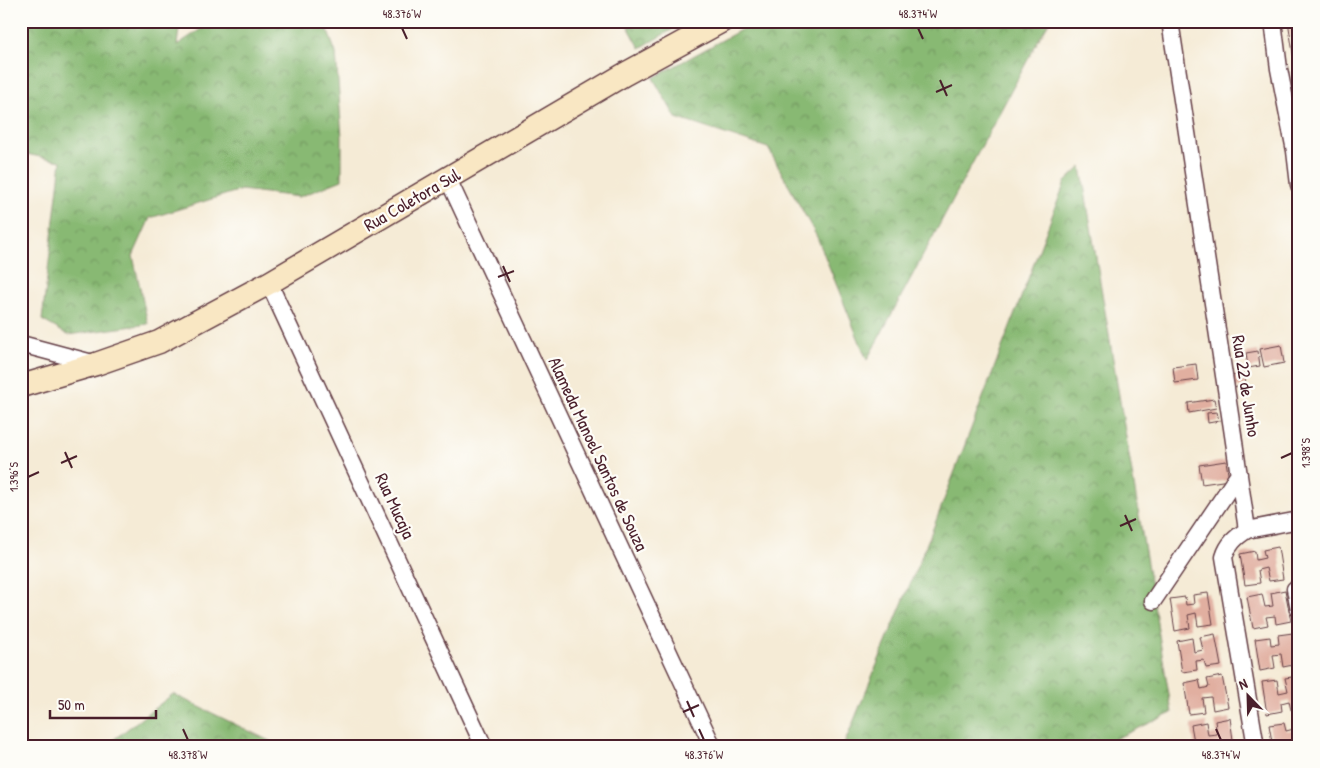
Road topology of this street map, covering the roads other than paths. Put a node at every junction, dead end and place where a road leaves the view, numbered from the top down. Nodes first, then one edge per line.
1 (722, 21) edge
2 (1170, 21) edge
3 (1273, 21) edge
4 (448, 179) junction
5 (1299, 185) edge
6 (269, 283) junction
7 (21, 344) edge
8 (96, 364) junction
9 (21, 386) edge
10 (1239, 474) junction
11 (1299, 520) edge
12 (1247, 530) junction
13 (1295, 589) dead end
14 (1153, 601) dead end
15 (1299, 609) edge
16 (484, 747) edge
17 (713, 747) edge
18 (1256, 747) edge

1 - 4 street, Rua Coletora Sul
2 - 10 street, Rua 22 de Junho
3 - 5 street
4 - 6 street, Rua Coletora Sul
4 - 17 street, Alameda Manoel Santos de Souza
6 - 8 street, Rua Coletora Sul
6 - 16 street, Rua Mucaja
7 - 8 street
8 - 9 street, Rua Coletora Sul
10 - 12 street, Rua 22 de Junho
10 - 14 street
11 - 12 street
12 - 18 street
13 - 15 street

